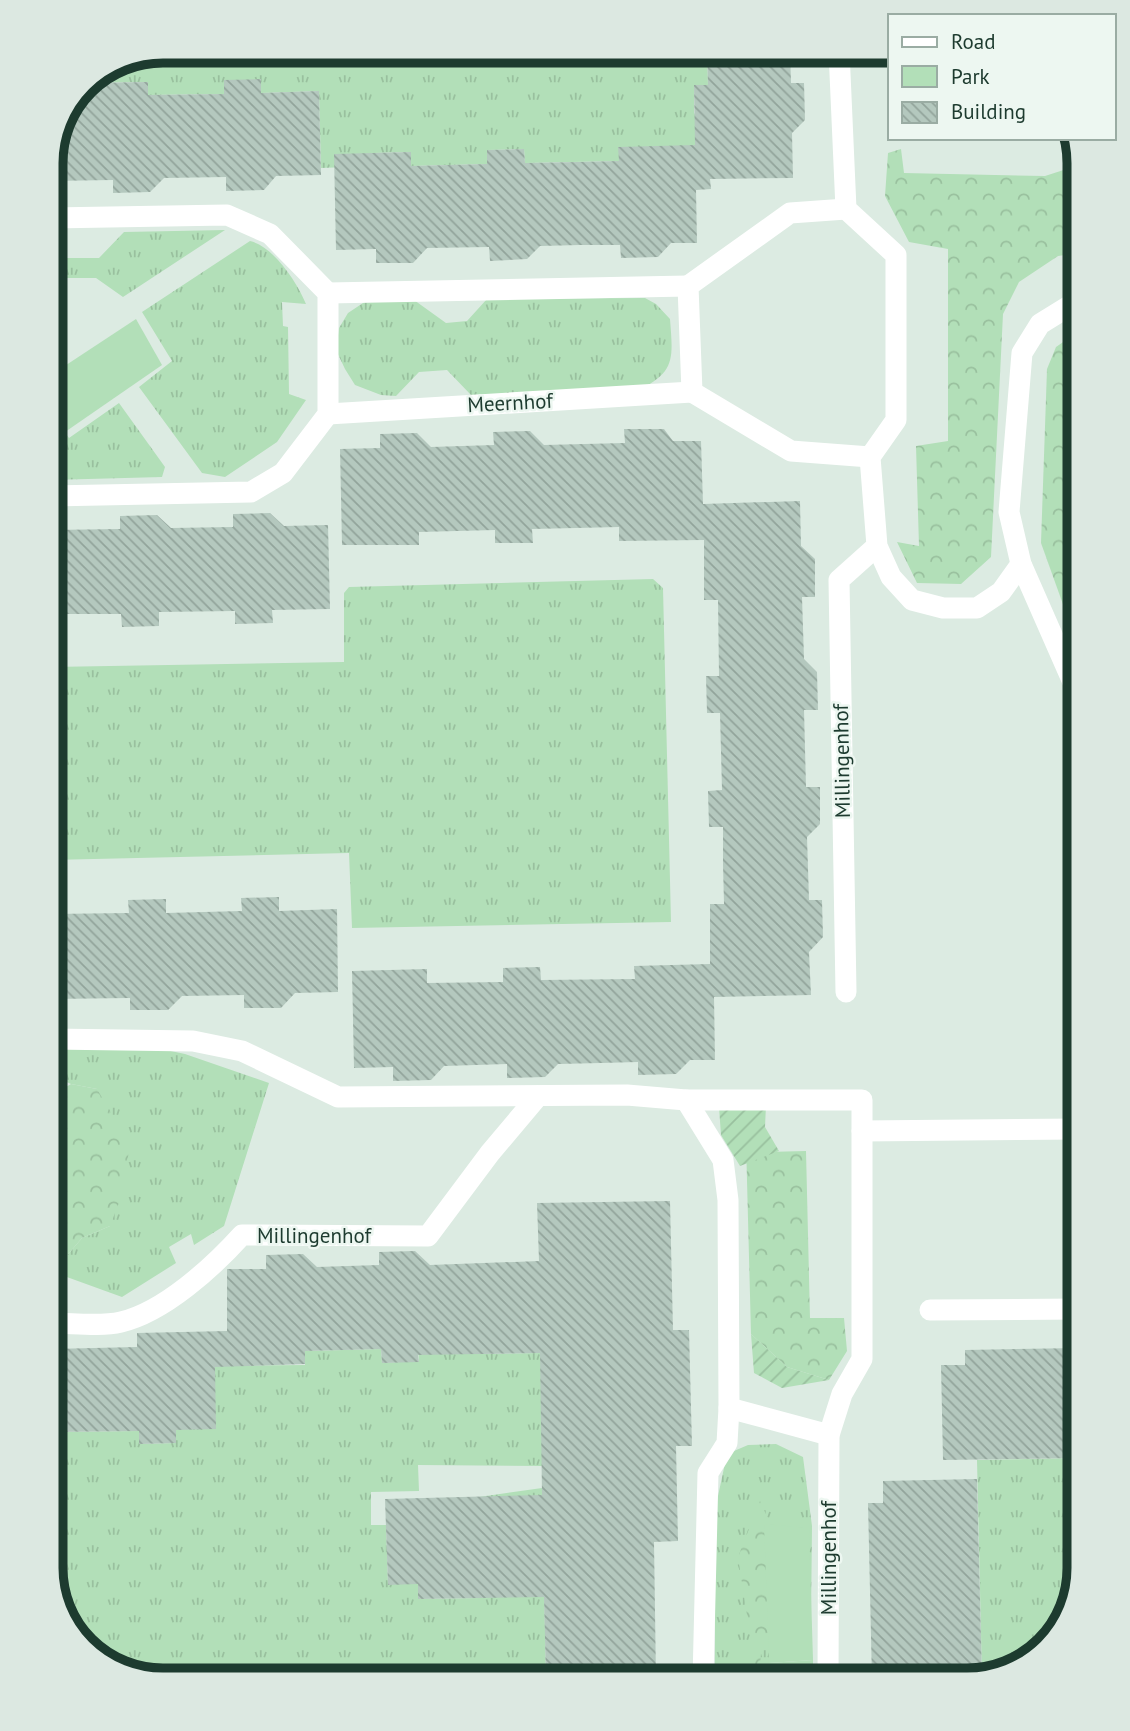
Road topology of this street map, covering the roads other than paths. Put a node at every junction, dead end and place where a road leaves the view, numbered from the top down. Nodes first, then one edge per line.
1 (840, 63) edge
2 (846, 209) junction
3 (63, 218) edge
4 (688, 286) junction
5 (328, 293) junction
6 (1067, 307) edge
7 (692, 393) junction
8 (328, 414) junction
9 (870, 457) junction
10 (63, 496) edge
11 (877, 546) junction
12 (1021, 564) junction
13 (1067, 669) edge
14 (846, 992) dead end
15 (63, 1039) edge
16 (538, 1096) junction
17 (686, 1100) junction
18 (1067, 1129) edge
19 (862, 1131) junction
20 (1067, 1309) edge
21 (930, 1310) dead end
22 (63, 1323) edge
23 (729, 1408) junction
24 (829, 1435) junction
25 (703, 1668) edge
26 (828, 1668) edge

1 - 2 street
2 - 4 street
2 - 9 street
3 - 5 street
4 - 5 street
4 - 7 street
5 - 8 street
6 - 12 street
7 - 8 street, Meernhof
7 - 9 street
8 - 10 street
9 - 11 street
11 - 12 street
11 - 14 street, Millingenhof
12 - 13 street
15 - 16 street, Millingenhof
16 - 17 street, Millingenhof
16 - 22 street, Millingenhof
17 - 19 street, Millingenhof
17 - 23 street
18 - 19 street
19 - 24 street, Millingenhof
20 - 21 street
23 - 24 street
23 - 25 street
24 - 26 street, Millingenhof

